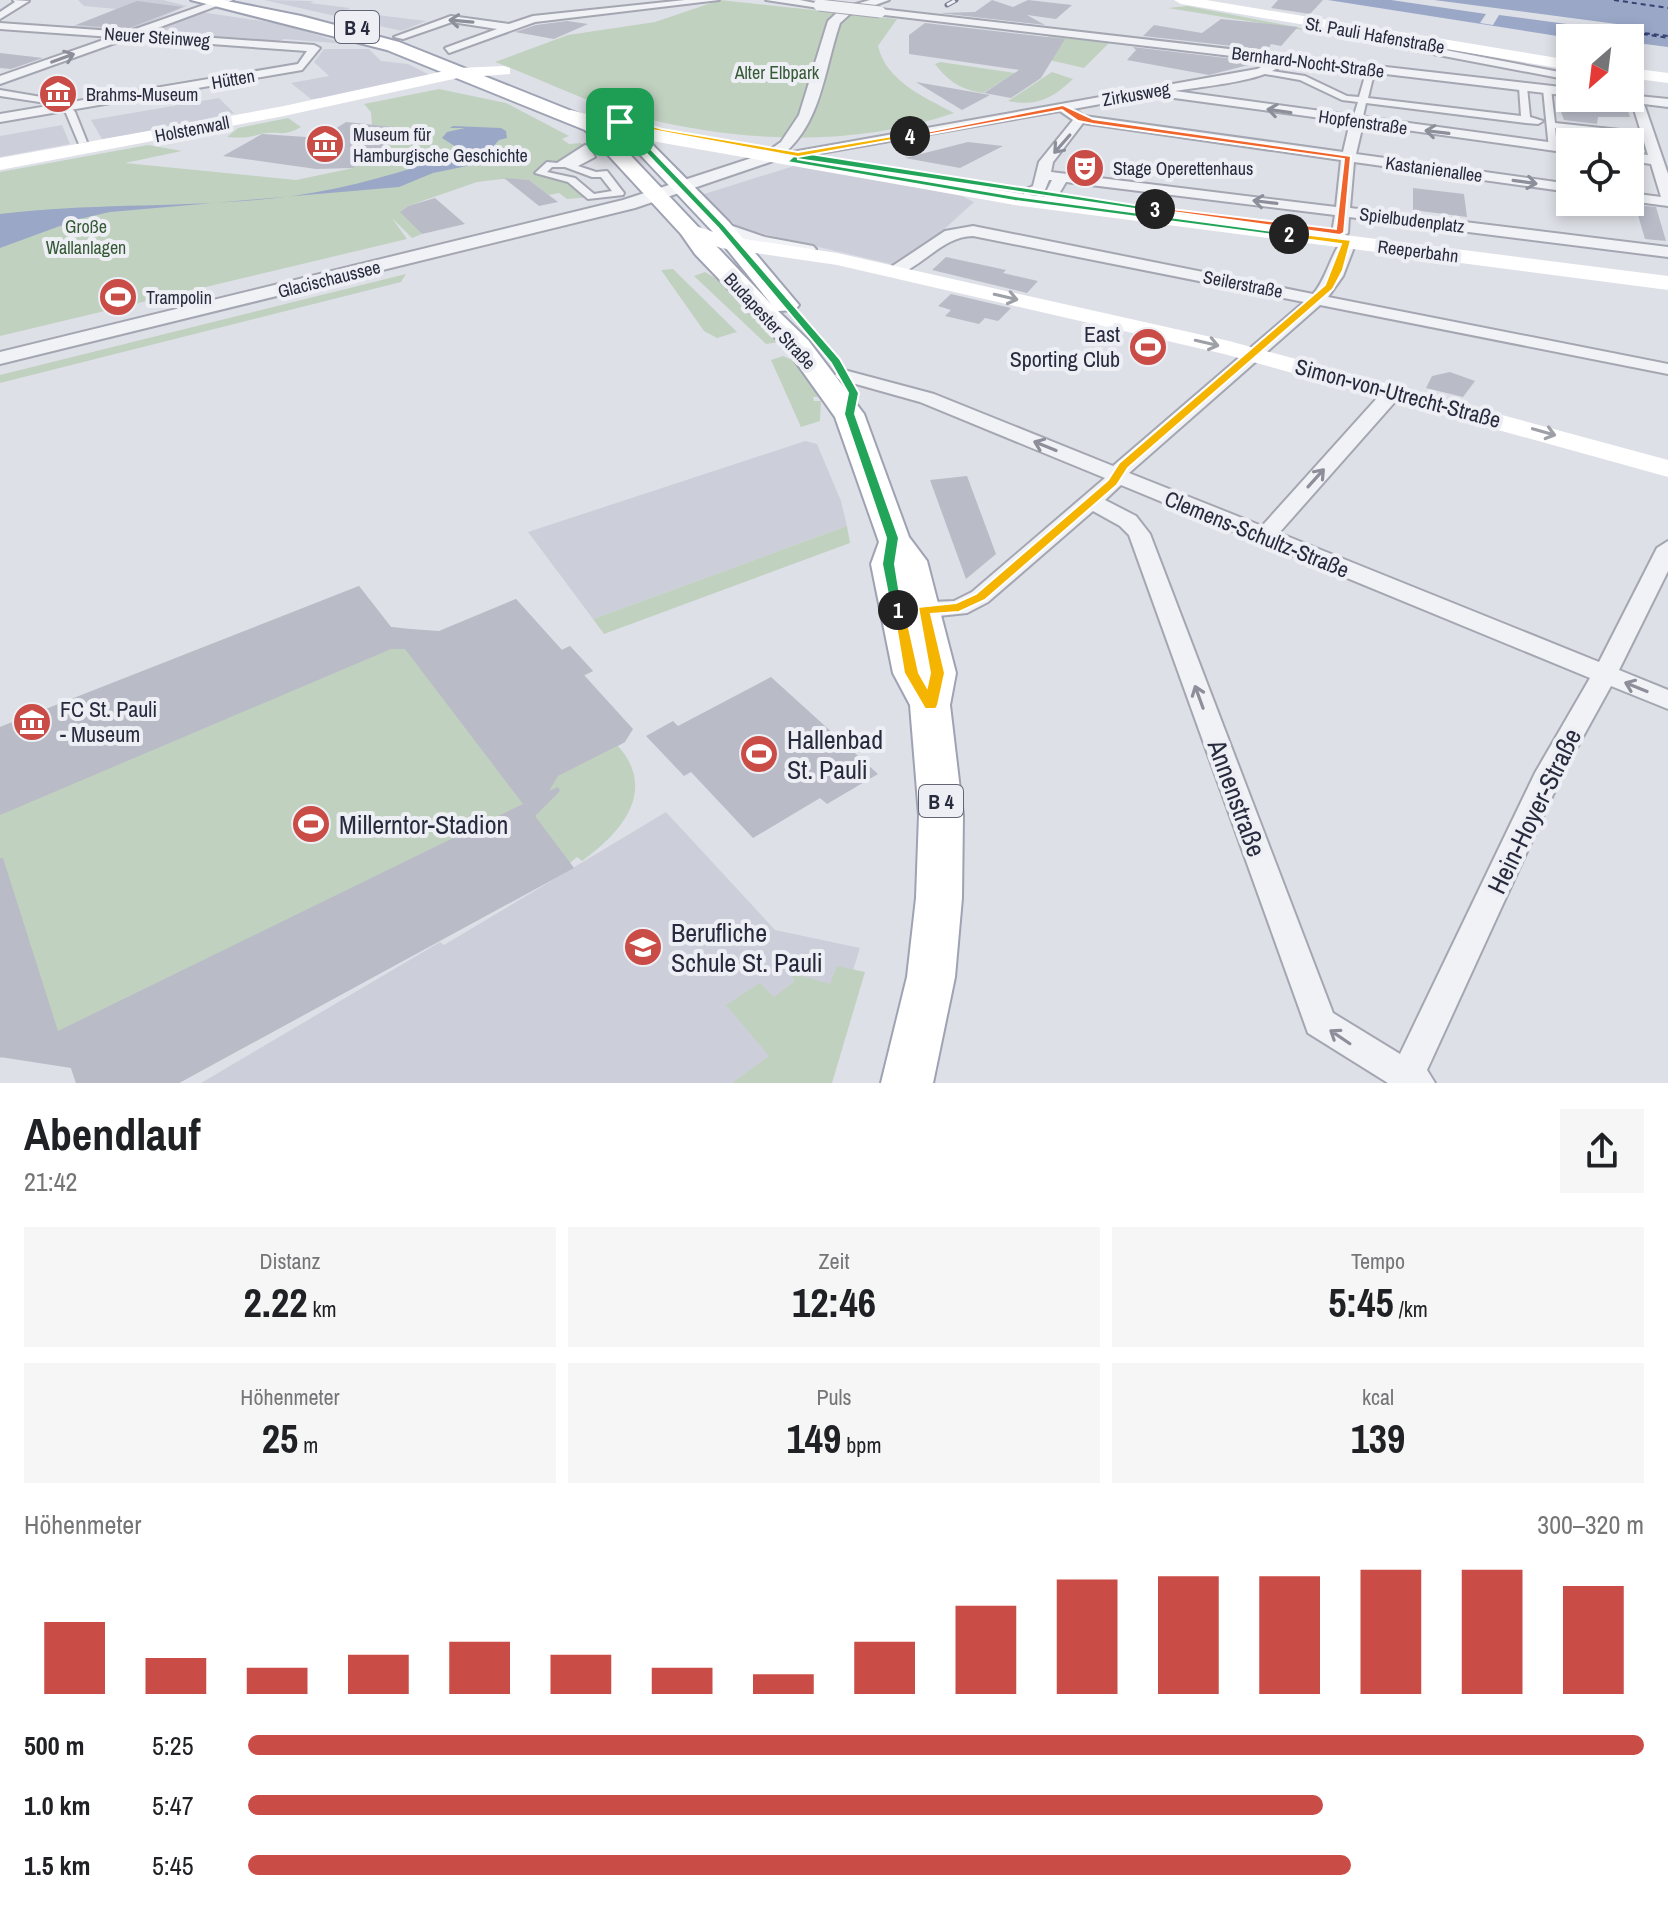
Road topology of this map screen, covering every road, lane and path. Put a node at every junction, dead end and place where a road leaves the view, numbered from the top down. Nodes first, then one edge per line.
1 (18, 0) edge
2 (236, 0) edge
3 (714, 0) edge
4 (771, 0) edge
5 (1181, 0) edge
6 (214, 1) edge
7 (575, 1) edge
8 (882, 6) edge
9 (0, 16) edge
10 (556, 16) junction
11 (0, 26) edge
12 (510, 28) junction
13 (126, 35) junction
14 (399, 37) junction
15 (1373, 37) junction
16 (380, 42) junction
17 (314, 48) joint
18 (449, 50) junction
19 (1280, 61) junction
20 (1311, 61) junction
21 (1556, 63) edge
22 (1371, 69) junction
23 (504, 71) junction
24 (1258, 72) junction
25 (1556, 74) edge
26 (1644, 75) edge
27 (466, 76) junction
28 (1302, 78) junction
29 (1668, 78) edge
30 (0, 80) edge
31 (1523, 87) junction
32 (1547, 89) junction
33 (1158, 90) junction
34 (1556, 90) edge
35 (0, 93) edge
36 (1644, 99) edge
37 (1363, 100) junction
38 (1668, 103) edge
39 (67, 107) junction
40 (1063, 108) junction
41 (1637, 112) edge
42 (571, 115) junction
43 (0, 118) edge
44 (1080, 119) junction
45 (1526, 120) junction
46 (1357, 121) junction
47 (1538, 121) dead end
48 (620, 124) junction
49 (1550, 125) junction
50 (1648, 138) junction
51 (82, 142) dead end
52 (1668, 142) edge
53 (1552, 147) junction
54 (1556, 147) edge
55 (784, 156) junction
56 (1348, 158) junction
57 (0, 164) edge
58 (1660, 165) edge
59 (1044, 175) junction
60 (1056, 186) junction
61 (1556, 186) edge
62 (684, 190) junction
63 (1029, 193) junction
64 (592, 197) joint
65 (657, 197) junction
66 (1644, 198) edge
67 (1668, 199) edge
68 (1344, 229) junction
69 (690, 230) junction
70 (729, 236) junction
71 (1668, 252) edge
72 (803, 253) junction
73 (919, 260) junction
74 (893, 271) junction
75 (760, 274) junction
76 (1668, 274) edge
77 (1668, 283) edge
78 (1317, 299) junction
79 (1252, 354) junction
80 (0, 358) edge
81 (1668, 369) edge
82 (844, 375) junction
83 (1394, 391) junction
84 (849, 414) junction
85 (1668, 469) edge
86 (1117, 477) junction
87 (1090, 501) junction
88 (1264, 537) junction
89 (1668, 548) edge
90 (910, 611) junction
91 (1605, 674) junction
92 (1668, 700) edge
93 (1412, 1080) edge
94 (907, 1083) edge

1 - 9 street
2 - 14 main road, B 4
3 - 10 street
4 - 8 street, Bernhard-Nocht-Straße, bridge
5 - 15 main road, St. Pauli Hafenstraße
6 - 13 street
6 - 16 main road, B 4
7 - 10 street
8 - 19 street, Bernhard-Nocht-Straße
8 - 55 street
10 - 12 street
11 - 13 street, Neuer Steinweg
12 -> 14 street
12 - 18 street
13 - 17 street, Neuer Steinweg
30 -> 13 street
14 - 18 main road, B 4
15 - 21 main road, St. Pauli Hafenstraße
15 - 25 street
16 - 18 main road
16 - 27 main road, B 4
17 - 39 street, Hütten
18 - 23 main road, B 4
19 - 20 street, Bernhard-Nocht-Straße
19 - 24 street, Zirkusweg
20 - 22 street, Bernhard-Nocht-Straße
20 - 28 street
22 - 31 street, Bernhard-Nocht-Straße
22 - 37 street
23 - 27 main road, Holstenwall
23 - 48 main road, B 4
24 - 28 street
24 - 33 street, Zirkusweg
26 - 29 main road
27 - 42 main road, B 4
27 - 57 main road, Holstenwall
28 - 37 street
31 - 32 street, Bernhard-Nocht-Straße
31 - 45 street
32 - 34 street, Bernhard-Nocht-Straße
32 - 49 street
33 - 40 street, Zirkusweg
46 -> 33 street, Hopfenstraße
35 - 39 street
36 - 38 street
37 - 45 street
37 - 46 street
39 - 43 street, Hütten
39 - 51 street
40 - 44 street, Kastanienallee
40 - 55 street, Zirkusweg
41 - 50 street
42 - 48 main road
42 - 65 main road, B 4
44 - 56 street, Kastanienallee
44 -> 59 street
45 - 47 street
53 -> 46 street, Hopfenstraße
46 - 56 street
48 - 55 main road
48 - 62 main road, B 4
49 - 50 street
49 - 53 street
50 - 52 street
50 - 58 street
53 - 54 street, Hopfenstraße
55 - 62 street, Glacischaussee
55 - 63 main road, Reeperbahn
55 - 68 main road, Reeperbahn
56 -> 61 street, Kastanienallee
56 - 68 street
58 - 67 street
59 - 60 street
59 - 63 street
60 - 63 main road, Reeperbahn
68 -> 60 main road, Reeperbahn
62 - 65 street, Glacischaussee
62 - 70 main road, Budapester Straße / B 4
64 - 64 street
65 - 69 main road, Budapester Straße / B 4
65 - 80 street, Glacischaussee
66 - 67 street
68 - 71 street, Spielbudenplatz
68 - 76 main road, Reeperbahn
68 - 77 main road, Reeperbahn
68 - 78 street
69 - 70 main road, Budapester Straße
69 - 84 main road, Budapester Straße / B 4
70 - 72 main road, Simon-von-Utrecht-Straße
70 - 73 street
70 - 75 main road, Budapester Straße / B 4
72 - 74 main road, Simon-von-Utrecht-Straße
72 - 75 main road
73 - 74 street
73 - 78 street, Seilerstraße
74 -> 79 main road, Simon-von-Utrecht-Straße
75 - 82 main road, Budapester Straße / B 4
78 - 79 street
78 - 81 street, Seilerstraße
79 - 83 main road, Simon-von-Utrecht-Straße
79 - 86 street
82 - 84 main road, Budapester Straße / B 4
86 -> 82 street, Clemens-Schultz-Straße
83 -> 85 main road, Simon-von-Utrecht-Straße
88 -> 83 street
84 - 90 main road, Budapester Straße / B 4
86 - 87 street
86 - 88 street, Clemens-Schultz-Straße
87 - 90 street
93 -> 87 street, Annenstraße
88 - 91 street, Clemens-Schultz-Straße
89 - 91 street, Hein-Hoyer-Straße
90 - 94 main road, Budapester Straße / B 4
92 -> 91 street, Clemens-Schultz-Straße
91 - 93 street, Hein-Hoyer-Straße

